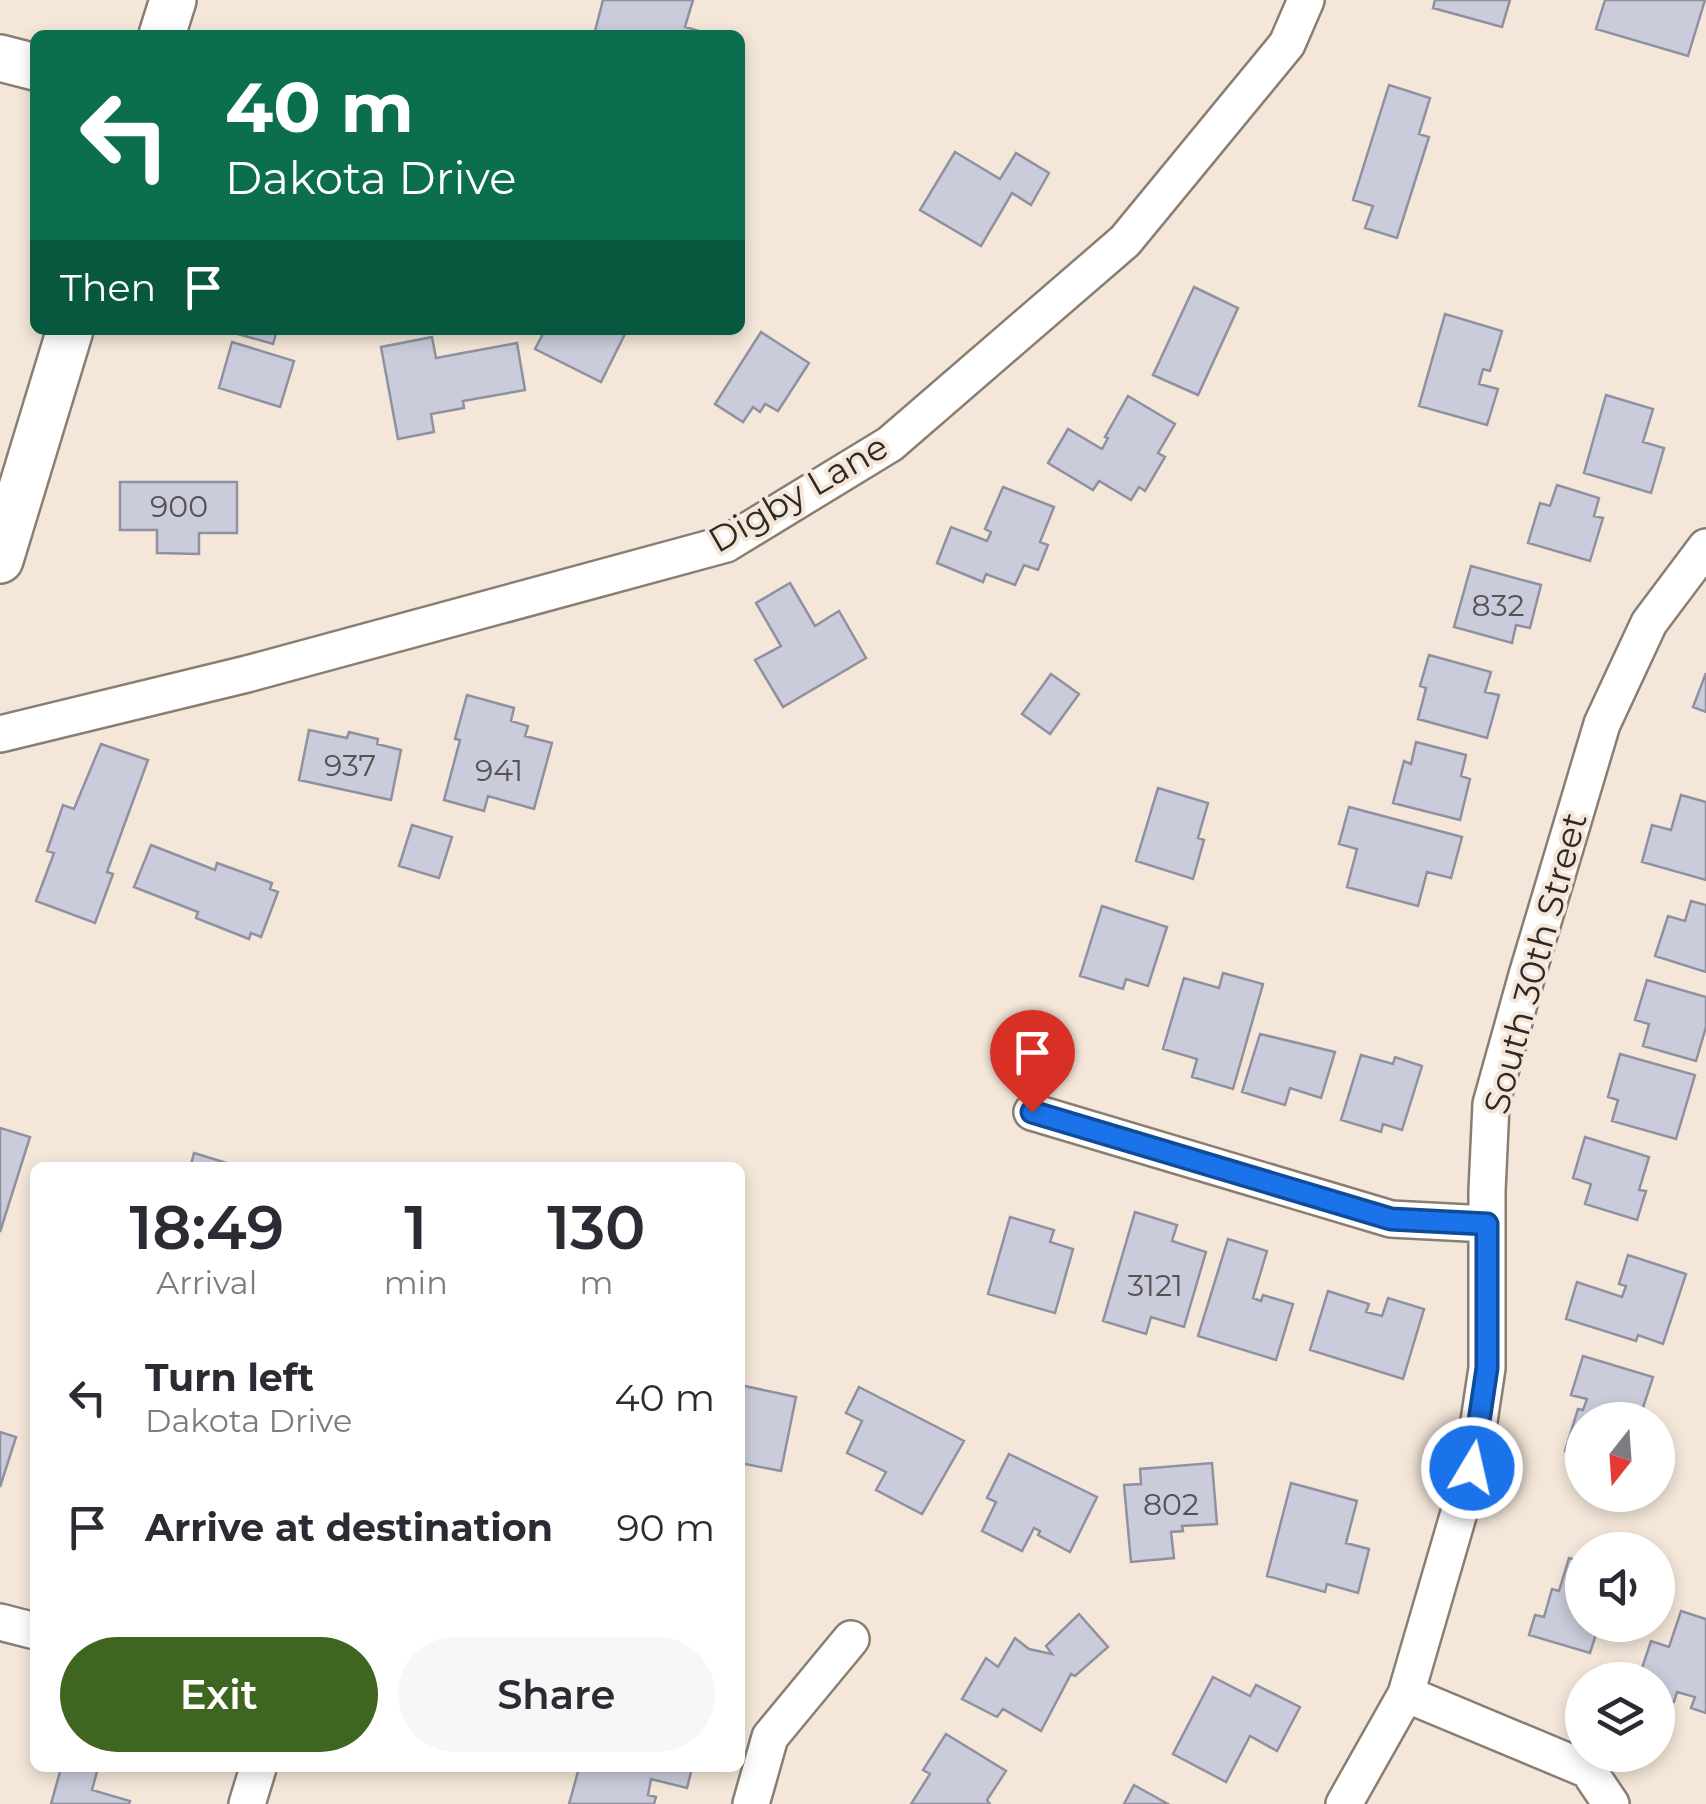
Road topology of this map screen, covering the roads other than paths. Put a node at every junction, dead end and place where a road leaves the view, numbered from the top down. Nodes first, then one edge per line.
1 (173, 0) edge
2 (1306, 0) edge
3 (164, 30) edge
4 (0, 58) edge
5 (30, 66) edge
6 (68, 335) edge
7 (1706, 548) edge
8 (0, 560) edge
9 (0, 734) edge
10 (1032, 1112) dead end
11 (1487, 1224) junction
12 (0, 1622) edge
13 (30, 1631) edge
14 (851, 1638) dead end
15 (1406, 1694) junction
16 (257, 1772) edge
17 (248, 1804) edge
18 (751, 1804) edge
19 (1344, 1804) edge
20 (1611, 1804) edge

1 - 3 street
2 - 9 street, Digby Lane
4 - 5 street
6 - 8 street
7 - 11 street, South 30th Street
10 - 11 street
11 - 15 street, South 30th Street
12 - 13 street
14 - 18 street
15 - 19 street, South 30th Street
15 - 20 street
16 - 17 street

